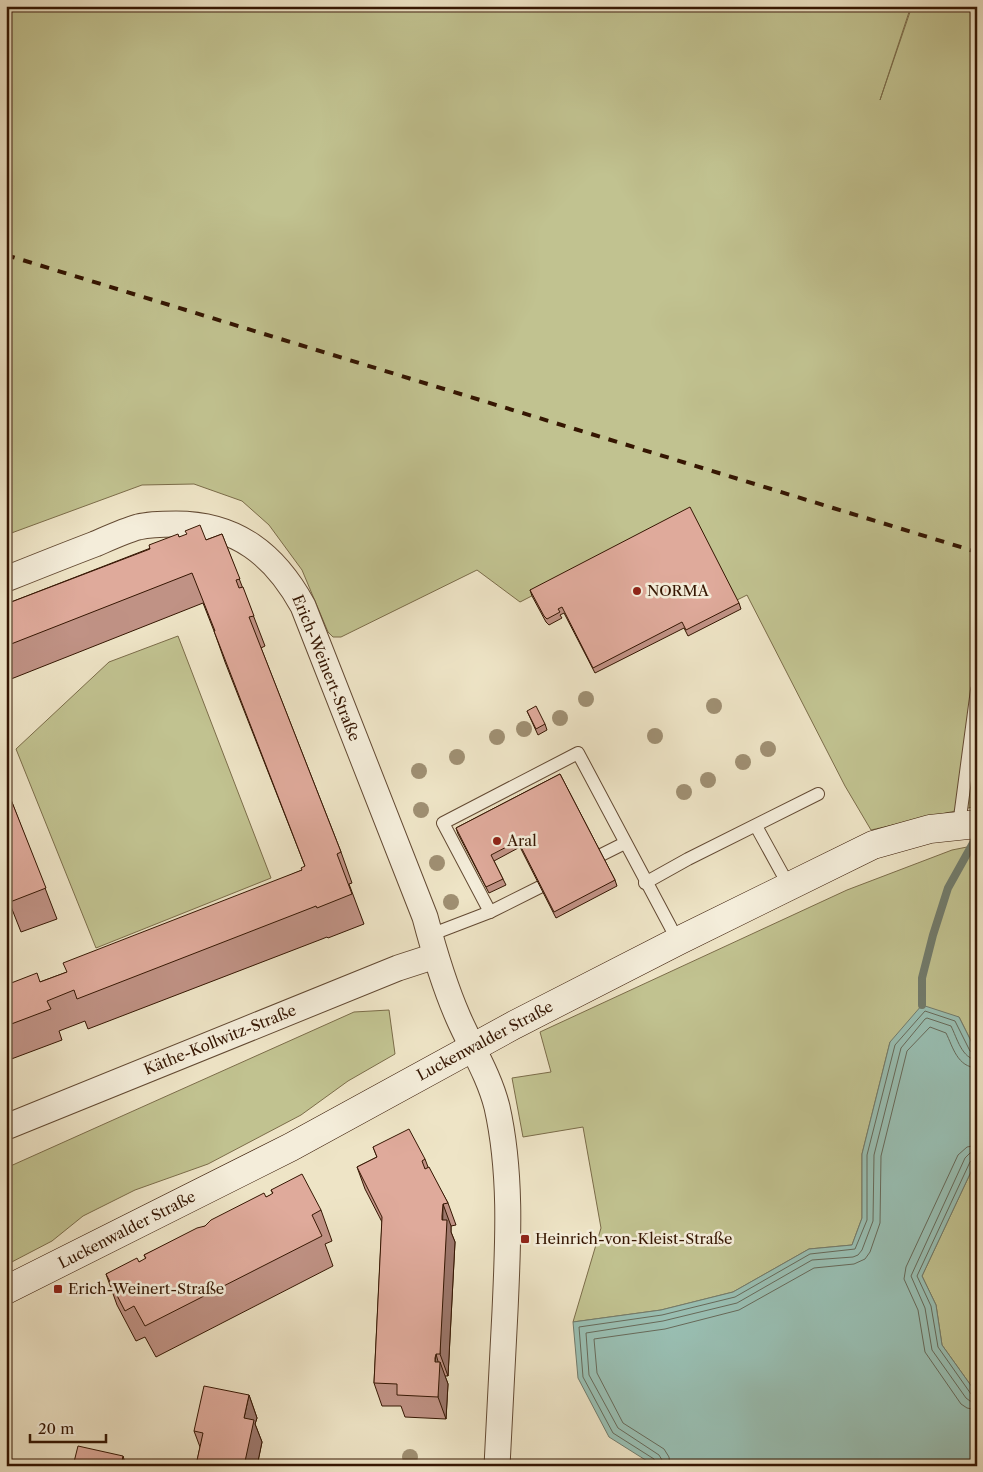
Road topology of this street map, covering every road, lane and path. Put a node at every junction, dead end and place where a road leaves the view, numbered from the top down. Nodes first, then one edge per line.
1 (6, 578) edge
2 (977, 690) edge
3 (818, 794) dead end
4 (967, 824) edge
5 (756, 826) junction
6 (625, 843) junction
7 (601, 855) edge
8 (645, 883) junction
9 (540, 886) edge
10 (789, 886) junction
11 (490, 912) junction
12 (678, 941) junction
13 (432, 946) junction
14 (473, 1047) junction
15 (6, 1127) edge
16 (6, 1290) edge
17 (500, 1465) edge

1 - 13 street, Erich-Weinert-Straße
2 - 4 lane
3 - 5 lane
4 - 10 main road, Luckenwalder Straße
5 - 8 lane
5 - 10 lane
6 - 7 lane
6 - 8 lane
6 - 11 lane
8 - 12 lane
9 - 11 lane
10 - 12 main road, Luckenwalder Straße
11 - 13 lane
12 - 14 main road, Luckenwalder Straße
13 - 14 street, Erich-Weinert-Straße
13 - 15 street, Käthe-Kollwitz-Straße
14 - 16 main road, Luckenwalder Straße
14 - 17 street

